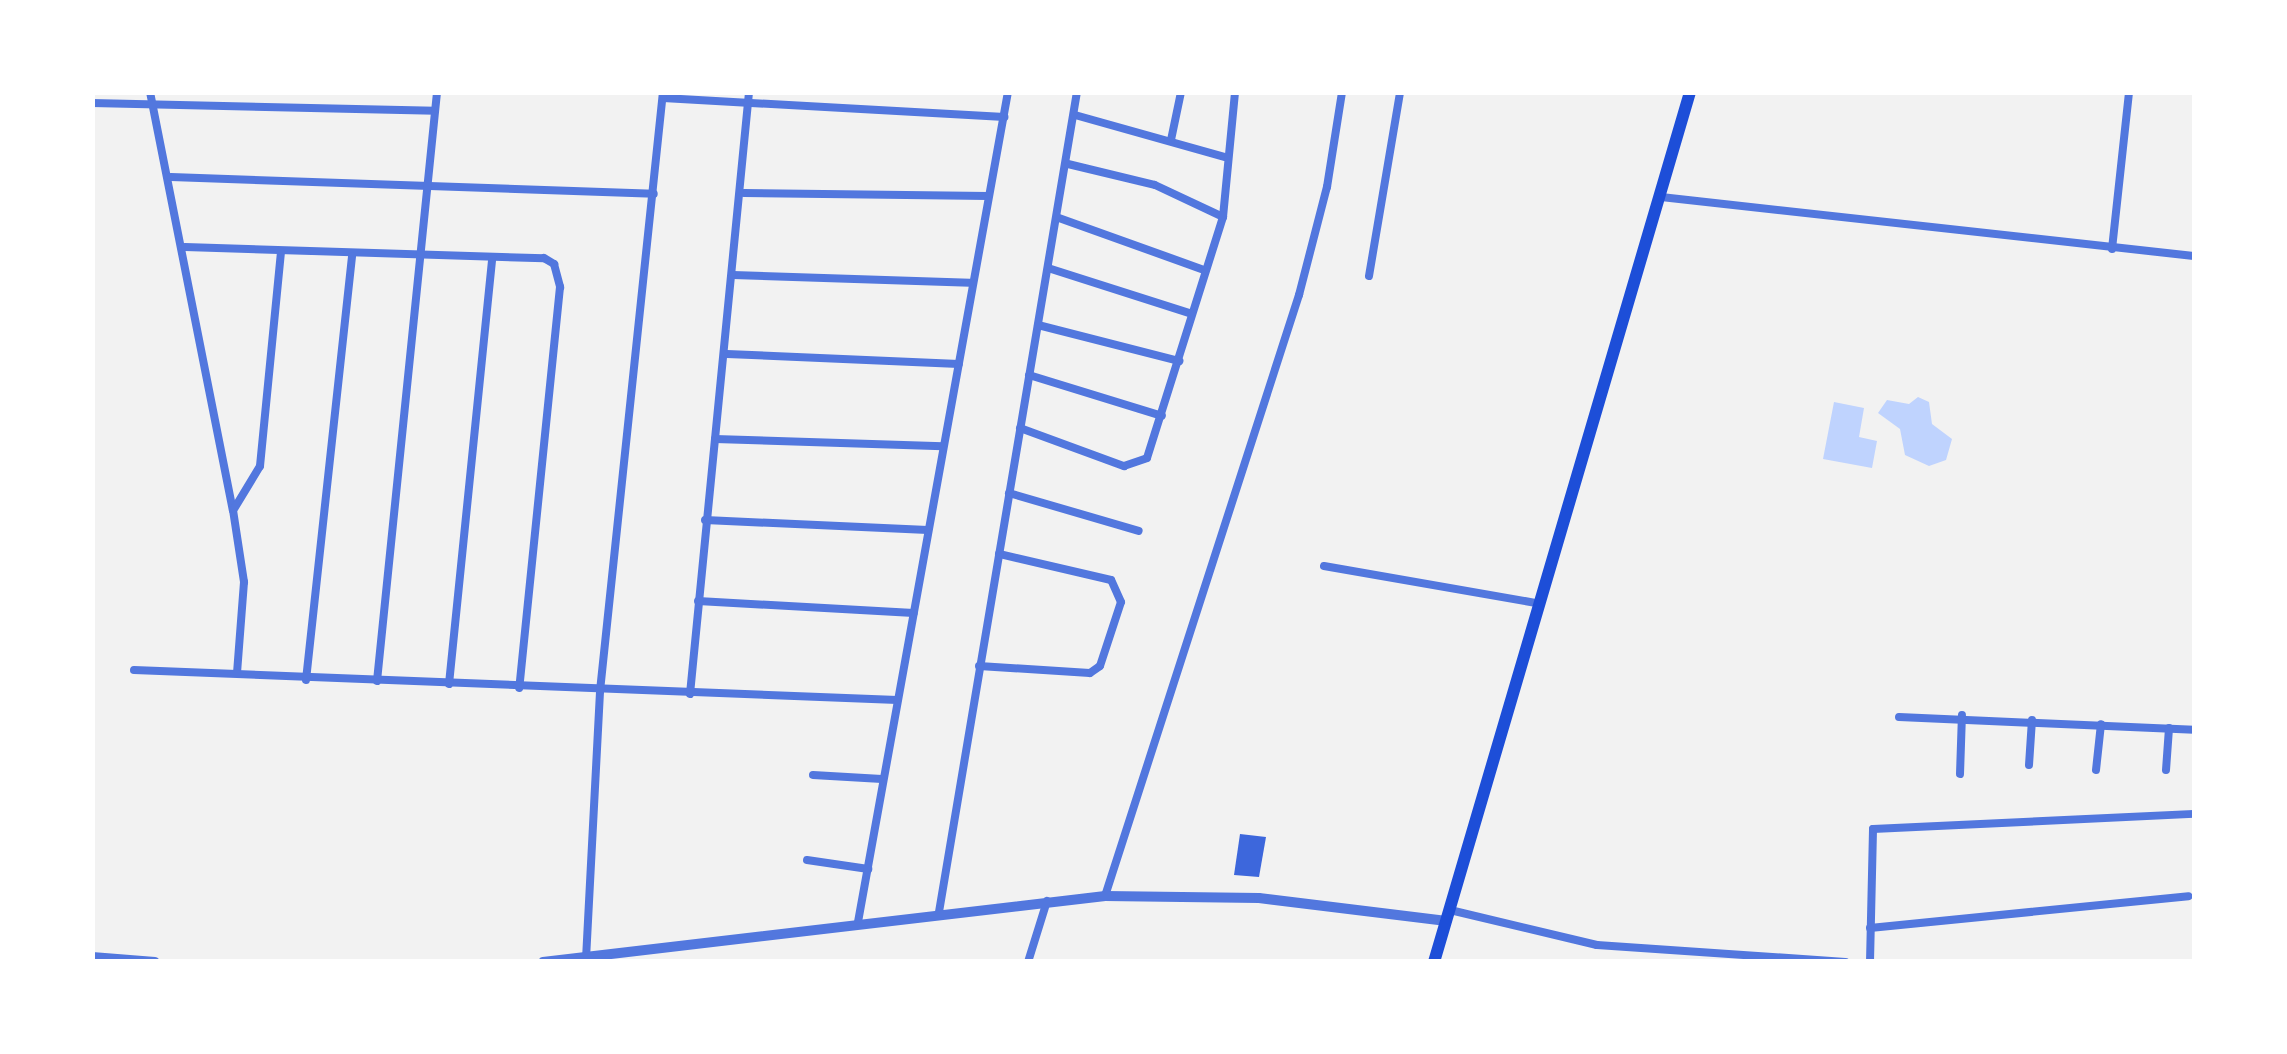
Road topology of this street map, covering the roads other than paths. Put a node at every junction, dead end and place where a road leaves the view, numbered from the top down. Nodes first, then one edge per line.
1 (150, 92) edge
2 (438, 92) edge
3 (749, 92) edge
4 (1008, 92) edge
5 (1077, 92) edge
6 (1181, 92) edge
7 (1235, 92) edge
8 (1342, 92) edge
9 (1400, 92) edge
10 (1690, 92) edge
11 (2130, 92) edge
12 (663, 95) edge
13 (92, 103) edge
14 (151, 104) junction
15 (748, 104) junction
16 (435, 111) junction
17 (1075, 114) junction
18 (1004, 118) junction
19 (1171, 140) junction
20 (1224, 157) junction
21 (1068, 164) junction
22 (172, 177) junction
23 (425, 190) junction
24 (744, 193) junction
25 (654, 194) junction
26 (988, 196) junction
27 (1661, 197) junction
28 (1223, 217) junction
29 (1059, 218) junction
30 (185, 247) junction
31 (2112, 249) junction
32 (280, 252) junction
33 (352, 256) junction
34 (2194, 256) edge
35 (492, 257) junction
36 (418, 259) junction
37 (1048, 268) junction
38 (1204, 270) junction
39 (733, 275) junction
40 (1369, 276) dead end
41 (970, 283) junction
42 (1192, 314) junction
43 (1038, 326) junction
44 (727, 354) junction
45 (1180, 362) junction
46 (959, 364) junction
47 (1029, 375) junction
48 (1162, 416) junction
49 (1020, 428) junction
50 (715, 439) junction
51 (943, 446) junction
52 (1010, 493) junction
53 (234, 510) junction
54 (706, 520) junction
55 (928, 530) junction
56 (1139, 531) dead end
57 (999, 554) junction
58 (1324, 566) dead end
59 (698, 601) junction
60 (1542, 604) junction
61 (914, 612) junction
62 (980, 666) junction
63 (134, 670) dead end
64 (237, 672) junction
65 (306, 680) junction
66 (377, 681) junction
67 (448, 684) junction
68 (518, 688) junction
69 (600, 691) junction
70 (690, 694) junction
71 (897, 700) junction
72 (1962, 716) junction
73 (1898, 717) dead end
74 (2032, 720) junction
75 (2101, 724) junction
76 (2169, 728) junction
77 (2194, 730) edge
78 (2029, 765) dead end
79 (2096, 770) dead end
80 (2166, 770) dead end
81 (1960, 774) dead end
82 (813, 775) dead end
83 (882, 779) junction
84 (2194, 814) edge
85 (807, 860) dead end
86 (868, 869) junction
87 (1105, 896) junction
88 (2188, 896) dead end
89 (1047, 901) junction
90 (939, 912) junction
91 (1448, 915) junction
92 (858, 922) junction
93 (1870, 928) junction
94 (92, 957) edge
95 (586, 958) junction
96 (155, 962) edge
97 (543, 962) edge
98 (1028, 962) edge
99 (1434, 962) edge
100 (1844, 962) edge
101 (1870, 962) edge

1 - 14 street
2 - 16 street
3 - 15 street
4 - 18 street
5 - 17 street
6 - 19 street
7 - 20 street
8 - 87 street
9 - 40 street
10 - 27 highway
11 - 31 street
12 - 15 street
12 - 25 street
13 - 14 street
14 - 16 street
14 - 22 street
15 - 18 street
15 - 24 street
16 - 23 street
17 - 19 street
17 - 21 street
18 - 26 street
19 - 20 street
20 - 28 street
21 - 28 street
21 - 29 street
22 - 23 street
22 - 30 street
23 - 25 street
23 - 36 street
24 - 26 street
24 - 39 street
25 - 69 street
26 - 41 street
27 - 31 street
27 - 60 highway
28 - 38 street
29 - 37 street
29 - 38 street
30 - 32 street
30 - 53 street
31 - 34 street
32 - 33 street
32 - 53 street
33 - 36 street
33 - 65 street
35 - 36 street
35 - 67 street
35 - 68 street
36 - 66 street
37 - 42 street
37 - 43 street
38 - 42 street
39 - 41 street
39 - 44 street
41 - 46 street
42 - 45 street
43 - 45 street
43 - 47 street
44 - 46 street
44 - 50 street
45 - 48 street
46 - 51 street
47 - 48 street
47 - 49 street
48 - 49 street
49 - 52 street
50 - 51 street
50 - 54 street
51 - 55 street
52 - 56 street
52 - 57 street
53 - 64 street
54 - 55 street
54 - 59 street
55 - 61 street
57 - 62 street
57 - 62 street
58 - 60 street
59 - 61 street
59 - 70 street
60 - 91 highway
61 - 71 street
62 - 90 street
63 - 64 street
64 - 65 street
65 - 66 street
66 - 67 street
67 - 68 street
68 - 69 street
69 - 70 street
69 - 95 street
70 - 71 street
71 - 83 street
72 - 73 street
72 - 74 street
72 - 81 street
74 - 75 street
74 - 78 street
75 - 76 street
75 - 79 street
76 - 77 street
76 - 80 street
82 - 83 street
83 - 86 street
84 - 93 street
85 - 86 street
86 - 92 street
87 - 89 street
87 - 91 street
88 - 93 street
89 - 90 street
89 - 98 street
90 - 92 street
91 - 99 highway
91 - 100 street
92 - 95 street
93 - 101 street
94 - 96 street
95 - 97 street

